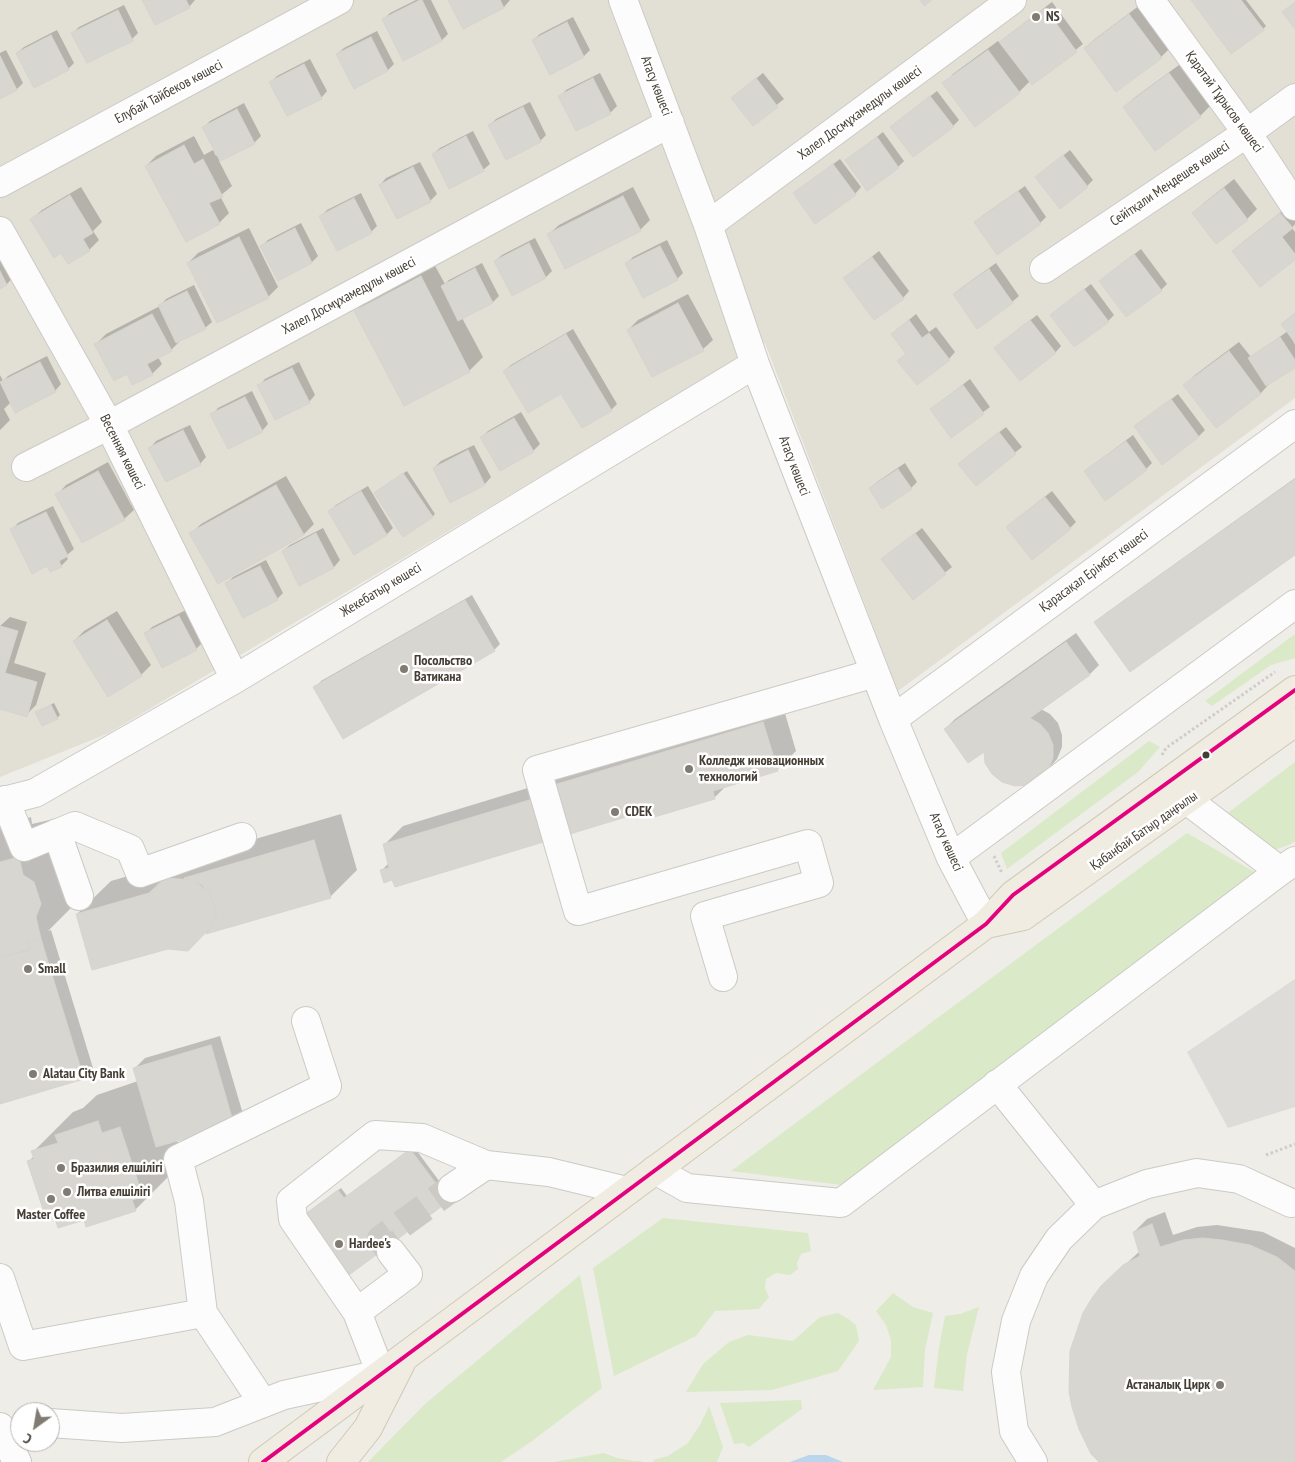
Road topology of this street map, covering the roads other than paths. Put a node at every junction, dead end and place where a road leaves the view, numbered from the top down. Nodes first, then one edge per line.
1 (339, 0) edge
2 (623, 0) edge
3 (1012, 0) edge
4 (1150, 0) edge
5 (1295, 98) edge
6 (670, 123) junction
7 (1247, 133) junction
8 (0, 183) edge
9 (1295, 206) edge
10 (708, 225) junction
11 (0, 231) edge
12 (1044, 269) dead end
13 (754, 364) junction
14 (109, 425) junction
15 (1294, 426) edge
16 (26, 467) dead end
17 (1295, 604) edge
18 (875, 672) junction
19 (235, 679) junction
20 (1295, 690) edge
21 (893, 718) junction
22 (1295, 722) edge
23 (1187, 800) junction
24 (2, 801) edge
25 (57, 833) junction
26 (242, 837) dead end
27 (951, 858) junction
28 (1287, 866) edge
29 (79, 896) dead end
30 (986, 924) junction
31 (722, 977) dead end
32 (306, 1021) dead end
33 (998, 1084) junction
34 (486, 1165) junction
35 (655, 1170) junction
36 (452, 1188) tunnel mouth
37 (627, 1191) junction
38 (1291, 1204) dead end
39 (1094, 1206) junction
40 (391, 1252) tunnel mouth
41 (0, 1278) edge
42 (357, 1312) junction
43 (203, 1313) junction
44 (404, 1357) junction
45 (381, 1374) junction
46 (263, 1403) junction
47 (60, 1424) edge
48 (0, 1427) edge
49 (17, 1462) edge
50 (262, 1462) edge
51 (341, 1462) edge
52 (1033, 1462) edge

1 - 8 street, Елубай Тайбеков көшесі
2 - 6 street, Атасу көшесі
3 - 10 street, Халел Досмұхамедұлы көшесі
4 - 7 street, Қаратай Тұрысов көшесі
5 - 7 street, Сейітқали Меңдешев көшесі
6 - 10 street, Атасу көшесі
6 - 14 street, Халел Досмұхамедұлы көшесі
7 - 9 street, Қаратай Тұрысов көшесі
7 - 12 street, Сейітқали Меңдешев көшесі
10 - 13 street, Атасу көшесі
11 - 14 street, Весенняя көшесі
13 - 18 street, Атасу көшесі
13 - 19 street, Жекебатыр көшесі
14 - 16 street, Халел Досмұхамедұлы көшесі
14 - 19 street, Весенняя көшесі
15 - 21 street, Қарасақал Ерімбет көшесі
17 - 27 street
18 - 21 street, Атасу көшесі
18 - 31 street
19 - 24 street, Жекебатыр көшесі
20 - 30 main road, Қабанбай Батыр даңғылы
21 - 27 street, Атасу көшесі
22 - 23 main road, Қабанбай Батыр даңғылы
23 - 28 street
23 - 30 main road, Қабанбай Батыр даңғылы
24 - 25 street
25 - 26 street
25 - 29 street
27 - 30 street, Атасу көшесі
28 - 33 street
30 - 35 main road, Қабанбай Батыр даңғылы
32 - 43 street
33 - 35 street
33 - 39 street
34 - 36 street
34 - 37 street
34 - 42 street
35 - 37 main road, Қабанбай Батыр даңғылы
37 - 44 main road, Қабанбай Батыр даңғылы
38 - 39 street
39 - 52 street
40 - 42 street
41 - 43 street
42 - 45 street
43 - 46 street
44 - 45 main road, Қабанбай Батыр даңғылы
44 - 51 main road
45 - 46 street
45 - 50 main road, Қабанбай Батыр даңғылы
46 - 47 street
48 - 49 street

